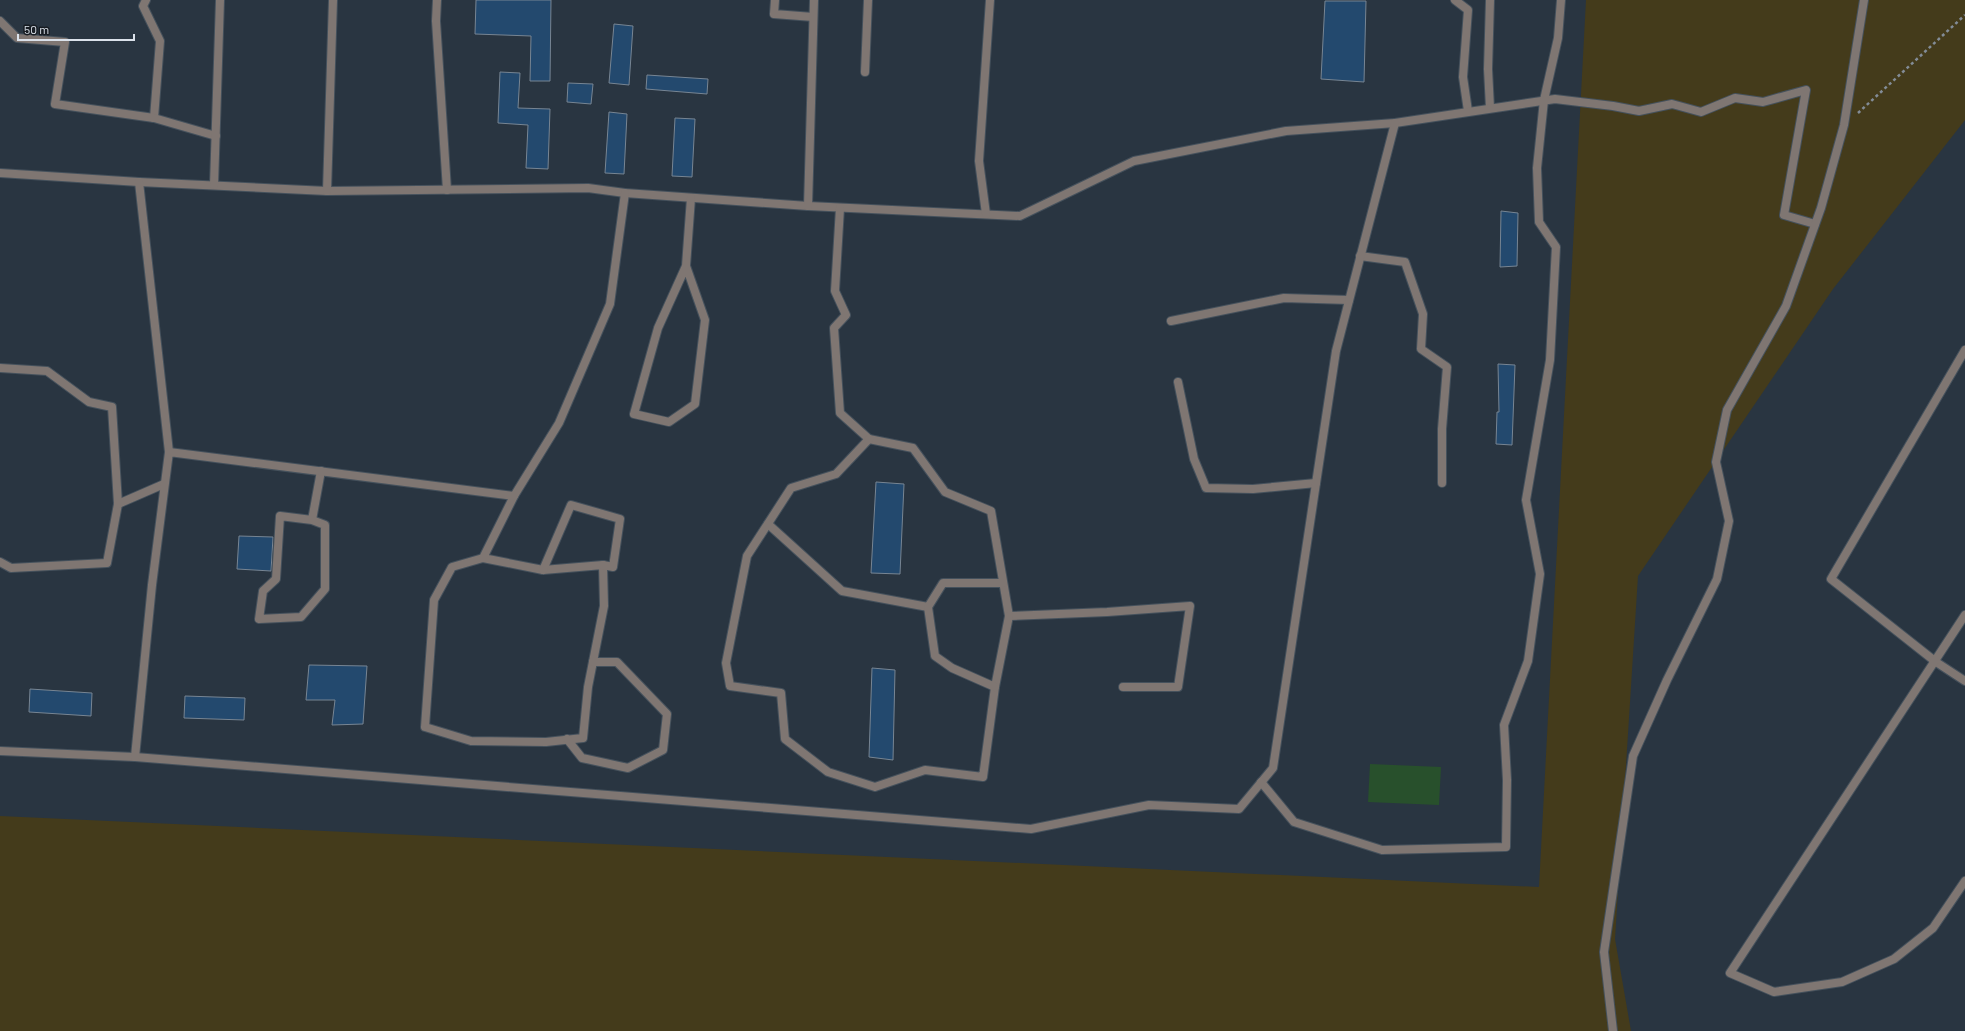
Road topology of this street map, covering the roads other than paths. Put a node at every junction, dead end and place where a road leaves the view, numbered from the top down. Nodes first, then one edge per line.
1 (146, 0) edge
2 (220, 0) edge
3 (333, 0) edge
4 (437, 0) edge
5 (775, 0) edge
6 (814, 0) edge
7 (868, 0) edge
8 (990, 0) edge
9 (1455, 0) edge
10 (1490, 0) edge
11 (1561, 0) edge
12 (1864, 0) edge
13 (813, 17) junction
14 (0, 21) edge
15 (865, 72) dead end
16 (1544, 100) junction
17 (1490, 108) junction
18 (1468, 111) junction
19 (154, 118) junction
20 (1395, 123) junction
21 (216, 136) junction
22 (0, 173) edge
23 (139, 182) junction
24 (214, 185) junction
25 (327, 190) junction
26 (447, 190) junction
27 (625, 193) junction
28 (691, 198) junction
29 (808, 206) junction
30 (840, 208) junction
31 (986, 214) junction
32 (1815, 224) junction
33 (1360, 256) junction
34 (686, 266) junction
35 (1349, 300) junction
36 (1171, 321) dead end
37 (1965, 350) edge
38 (0, 368) edge
39 (1178, 382) dead end
40 (869, 439) junction
41 (169, 452) junction
42 (321, 471) junction
43 (1316, 483) junction
44 (164, 484) junction
45 (1442, 484) dead end
46 (514, 496) junction
47 (118, 504) junction
48 (312, 520) junction
49 (768, 524) junction
50 (483, 558) junction
51 (0, 562) edge
52 (603, 565) junction
53 (543, 570) junction
54 (1003, 583) junction
55 (928, 607) junction
56 (1965, 615) edge
57 (1009, 616) junction
58 (593, 662) junction
59 (1936, 662) junction
60 (1965, 681) edge
61 (995, 687) junction
62 (1123, 687) dead end
63 (567, 739) junction
64 (0, 751) edge
65 (135, 757) junction
66 (1261, 782) junction
67 (1965, 881) edge
68 (1613, 1031) edge

1 - 19 street
2 - 21 street
3 - 25 street
4 - 26 street
5 - 13 street
6 - 13 street
7 - 15 street
8 - 31 street
9 - 18 street
10 - 17 street
11 - 16 street
12 - 32 street
13 - 29 street
14 - 19 street
16 - 17 street
16 - 32 street
16 - 66 street
17 - 18 street
18 - 20 street
19 - 21 street
20 - 31 street
20 - 33 street
21 - 24 street
22 - 23 street
23 - 24 street
23 - 41 street
24 - 25 street
25 - 26 street
26 - 27 street
27 - 28 street
27 - 46 street
28 - 29 street
28 - 34 street
29 - 30 street
30 - 31 street
30 - 40 street
32 - 68 street
33 - 35 street
33 - 45 street
34 - 34 street
35 - 36 street
35 - 43 street
37 - 59 street
38 - 47 street
39 - 43 street
40 - 49 street
40 - 54 street
41 - 42 street
41 - 44 street
42 - 46 street
42 - 48 street
43 - 66 street
44 - 47 street
44 - 65 street
46 - 50 street
47 - 51 street
48 - 48 street
49 - 55 street
49 - 61 street
50 - 53 street
50 - 63 street
52 - 53 street
52 - 53 street
52 - 58 street
54 - 55 street
54 - 57 street
55 - 61 street
56 - 59 street
57 - 61 street
57 - 62 street
58 - 63 street
58 - 63 street
59 - 60 street
59 - 67 street
64 - 65 street
65 - 66 street

